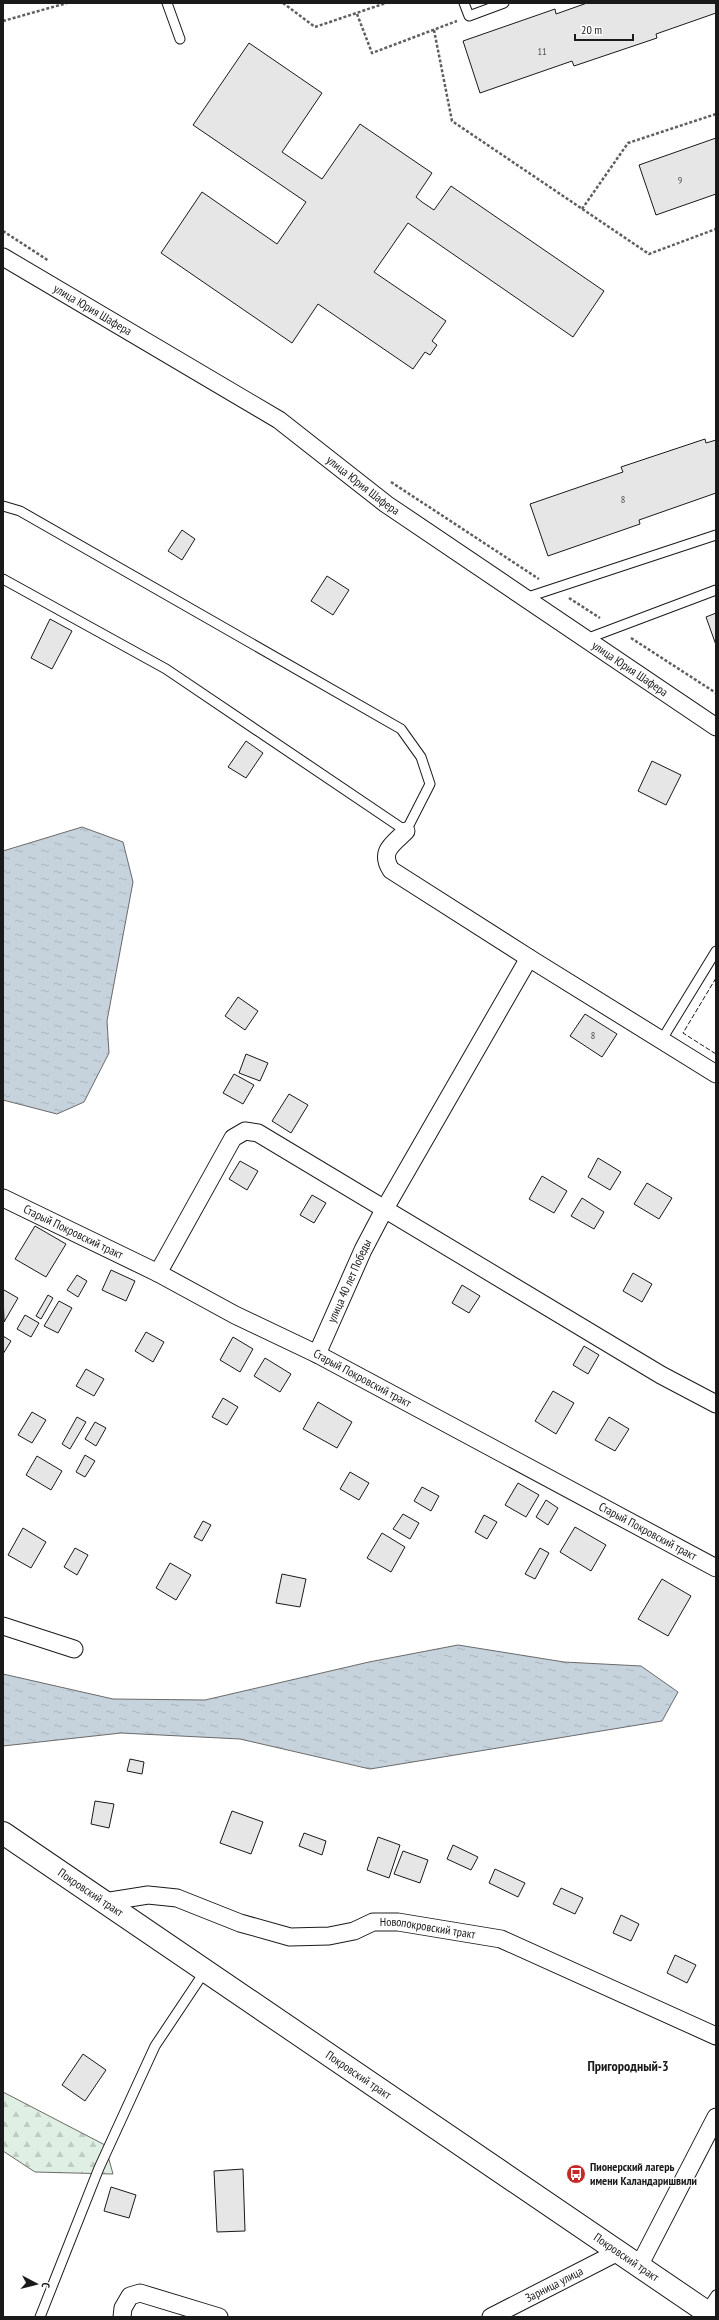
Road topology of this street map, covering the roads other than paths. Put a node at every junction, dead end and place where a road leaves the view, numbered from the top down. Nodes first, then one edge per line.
1 (167, 3) edge
2 (464, 3) edge
3 (504, 3) edge
4 (180, 39) dead end
5 (3, 257) edge
6 (3, 506) edge
7 (716, 535) edge
8 (3, 579) edge
9 (716, 590) edge
10 (525, 598) junction
11 (586, 639) junction
12 (716, 727) edge
13 (406, 831) junction
14 (716, 951) edge
15 (529, 958) junction
16 (661, 1041) junction
17 (716, 1074) edge
18 (3, 1198) edge
19 (384, 1210) junction
20 (158, 1273) junction
21 (317, 1354) junction
22 (716, 1404) edge
23 (716, 1568) edge
24 (3, 1626) edge
25 (74, 1649) dead end
26 (3, 1833) edge
27 (104, 1902) junction
28 (205, 1971) junction
29 (716, 2036) edge
30 (716, 2116) edge
31 (618, 2252) junction
32 (639, 2266) junction
33 (708, 2310) edge
34 (40, 2317) edge
35 (122, 2317) edge
36 (219, 2317) edge
37 (492, 2317) edge

1 - 4 lane
2 - 3 lane
5 - 10 street, улица Юрия Шафера
6 - 13 lane
7 - 10 lane
8 - 13 lane
9 - 11 lane
10 - 11 street, улица Юрия Шафера
11 - 12 street, улица Юрия Шафера
13 - 15 street
14 - 16 lane
15 - 16 street
15 - 19 street, улица 40 лет Победы
16 - 17 street
18 - 20 street, Старый Покровский тракт
19 - 20 street
19 - 21 street, улица 40 лет Победы
19 - 22 street
20 - 21 street, Старый Покровский тракт
21 - 23 street, Старый Покровский тракт
24 - 25 street
26 - 27 main road, Покровский тракт
27 - 28 main road, Покровский тракт
27 - 29 street, Новопокровский тракт
28 - 31 main road, Покровский тракт
28 - 34 lane
30 - 32 street
31 - 32 main road, Покровский тракт
31 - 37 street, Зарница улица
32 - 33 main road, Покровский тракт
35 - 36 street

